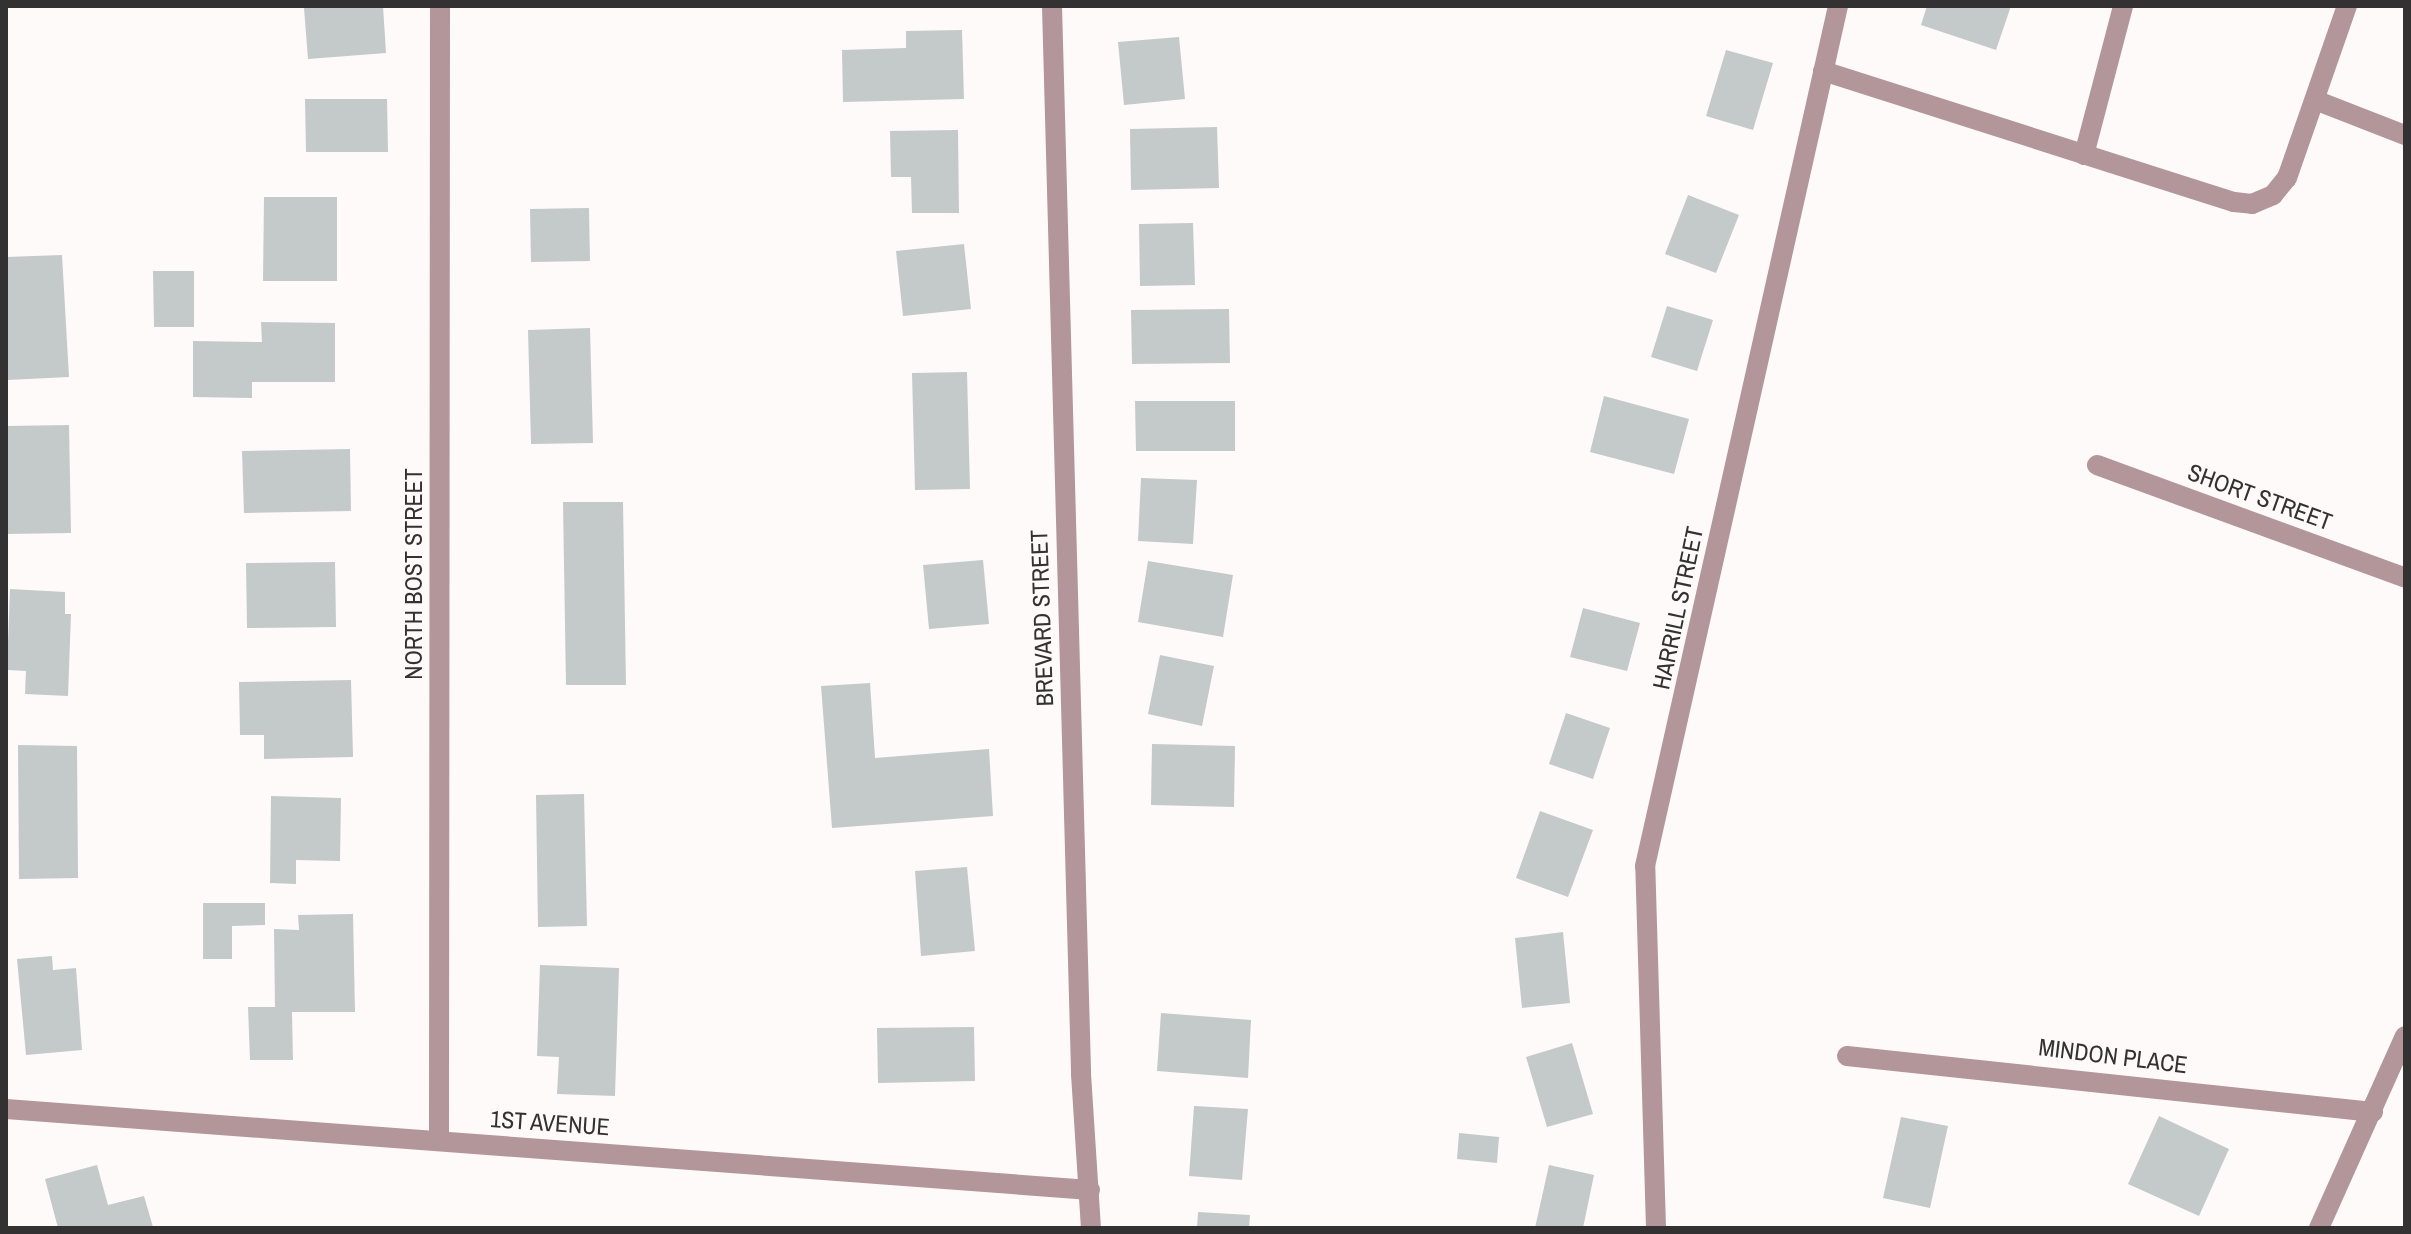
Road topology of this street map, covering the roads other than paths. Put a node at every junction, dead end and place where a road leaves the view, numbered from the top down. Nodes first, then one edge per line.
1 (440, 6) edge
2 (1052, 6) edge
3 (1838, 6) edge
4 (2123, 6) edge
5 (2347, 6) edge
6 (1823, 71) junction
7 (2315, 100) junction
8 (2405, 135) edge
9 (2084, 155) junction
10 (2097, 465) dead end
11 (2405, 578) edge
12 (2405, 1036) edge
13 (1847, 1056) dead end
14 (6, 1109) edge
15 (2373, 1112) junction
16 (439, 1141) junction
17 (1090, 1190) junction
18 (1091, 1228) edge
19 (1656, 1228) edge
20 (2319, 1228) edge

1 - 16 street, NORTH BOST STREET
2 - 17 street, BREVARD STREET
3 - 6 street, HARRILL STREET
4 - 9 street
5 - 7 street
6 - 9 street
6 - 19 street, HARRILL STREET
7 - 8 street
7 - 9 street
10 - 11 street, SHORT STREET
12 - 15 street
13 - 15 street, MINDON PLACE
14 - 16 street, 1ST AVENUE
15 - 20 street
16 - 17 street, 1ST AVENUE
17 - 18 street, BREVARD STREET

